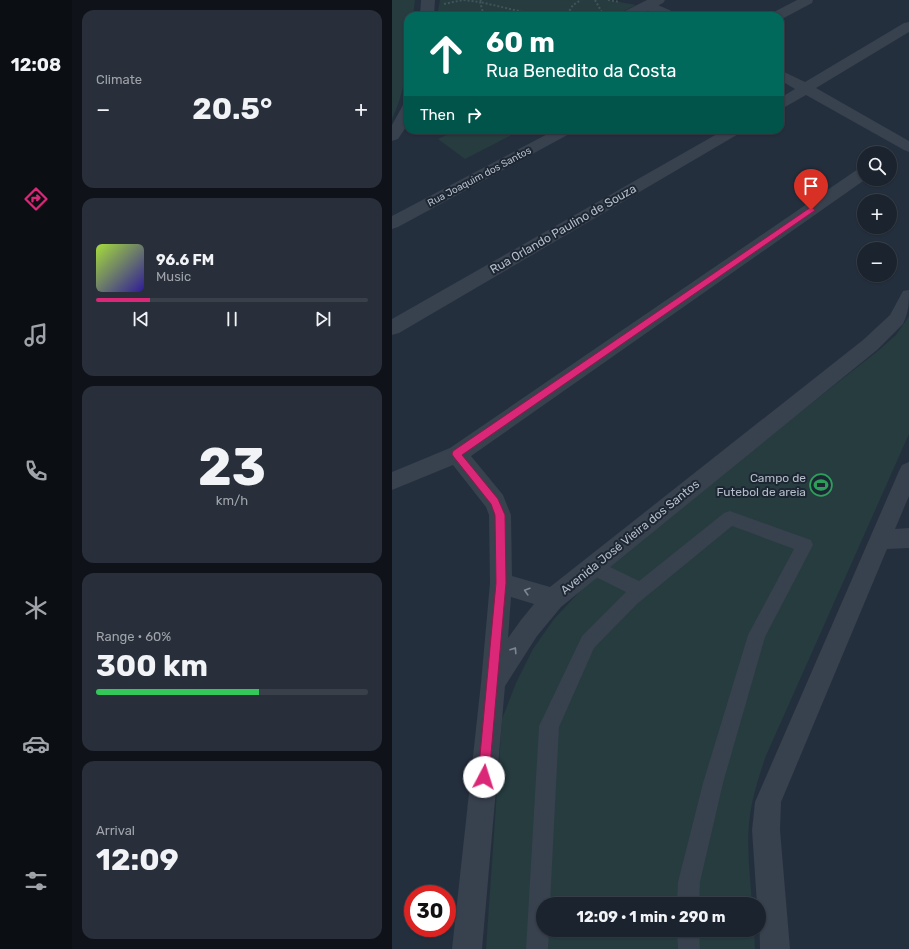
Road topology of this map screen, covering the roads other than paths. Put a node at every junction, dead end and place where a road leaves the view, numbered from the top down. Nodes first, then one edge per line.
1 (632, 0) edge
2 (807, 0) edge
3 (654, 2) edge
4 (634, 12) edge
5 (666, 12) edge
6 (784, 12) edge
7 (909, 26) edge
8 (784, 76) edge
9 (807, 88) junction
10 (784, 102) edge
11 (404, 117) edge
12 (404, 131) edge
13 (552, 134) edge
14 (728, 134) edge
15 (392, 136) edge
16 (392, 141) edge
17 (907, 146) edge
18 (897, 152) edge
19 (857, 179) edge
20 (392, 223) edge
21 (909, 296) edge
22 (392, 328) edge
23 (457, 454) junction
24 (909, 471) edge
25 (392, 481) edge
26 (909, 538) edge
27 (880, 539) junction
28 (600, 570) dead end
29 (501, 583) junction
30 (640, 590) junction
31 (553, 599) junction
32 (493, 683) junction
33 (688, 897) edge
34 (688, 937) edge
35 (467, 949) edge
36 (537, 949) edge
37 (689, 949) edge
38 (775, 949) edge

1 - 3 street
2 - 6 street
3 - 4 street
3 - 5 street
7 - 9 street
8 - 9 street
9 - 10 street
9 - 17 street
11 - 15 street
12 - 16 street
13 - 20 street, Rua Joaquim dos Santos
14 - 22 street, Rua Orlando Paulino de Souza
17 - 18 street
19 - 23 street
21 - 31 street, Avenida José Vieira dos Santos
23 - 25 street
23 - 29 street, Avenida José Vieira dos Santos
24 - 27 street
26 - 27 street
27 - 38 street
28 - 30 street
31 -> 29 street
29 - 32 street, Avenida José Vieira dos Santos
30 - 33 street
30 - 36 street
32 -> 31 street, Avenida José Vieira dos Santos
32 - 35 street, Avenida José Vieira dos Santos
34 - 37 street

